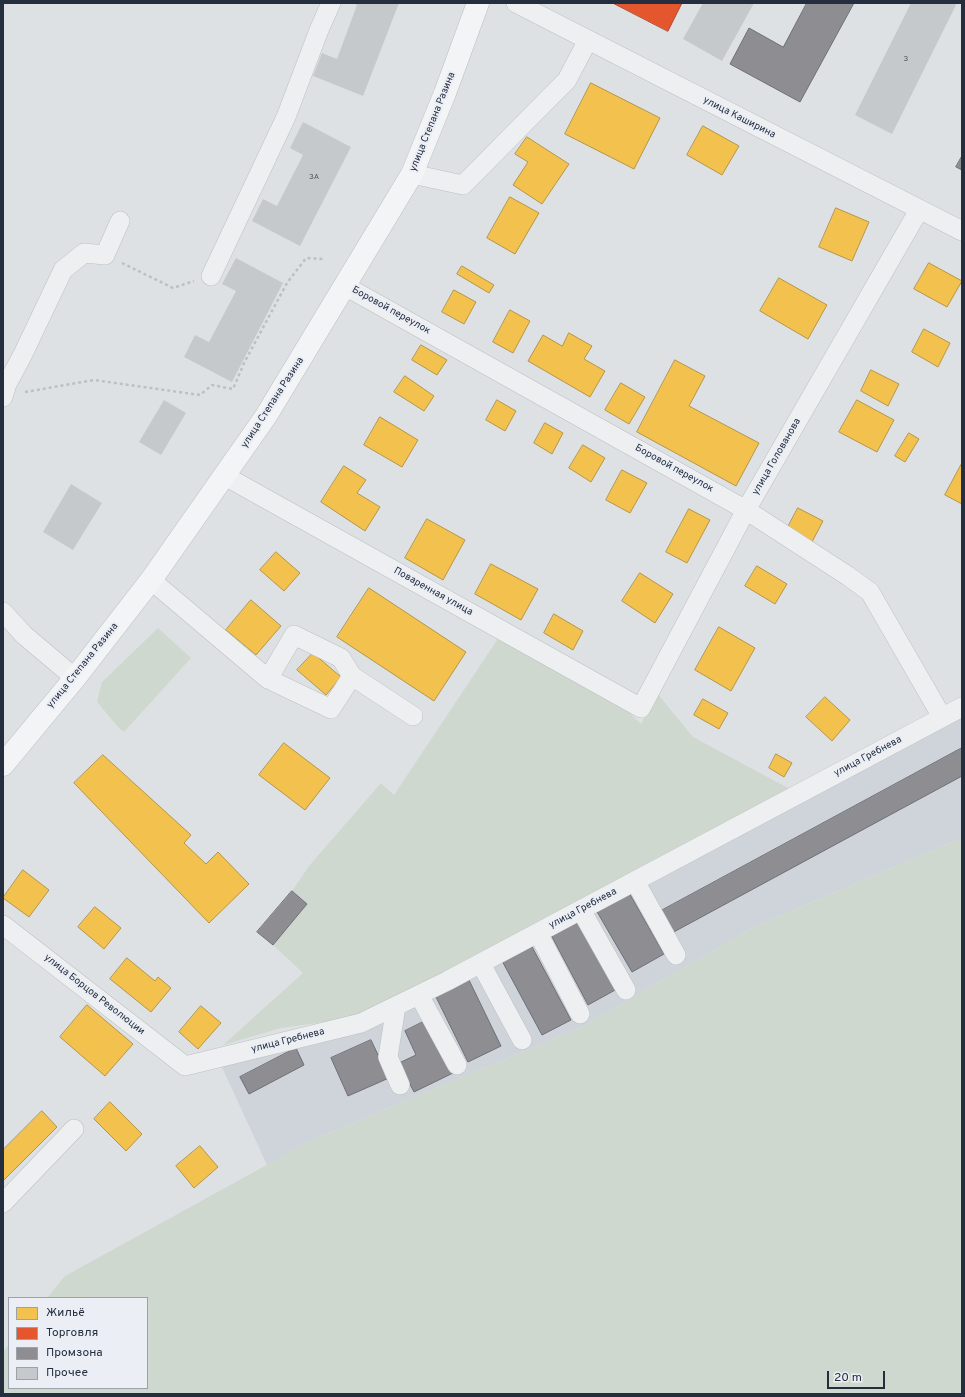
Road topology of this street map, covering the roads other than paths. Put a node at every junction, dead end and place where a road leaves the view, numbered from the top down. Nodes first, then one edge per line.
1 (331, 3) edge
2 (478, 3) edge
3 (516, 3) edge
4 (537, 8) edge
5 (588, 40) junction
6 (412, 174) junction
7 (919, 210) junction
8 (120, 221) dead end
9 (962, 231) edge
10 (211, 276) road end
11 (345, 286) junction
12 (3, 397) edge
13 (225, 476) junction
14 (746, 510) junction
15 (151, 580) junction
16 (3, 612) edge
17 (352, 676) junction
18 (75, 678) junction
19 (268, 679) junction
20 (962, 707) edge
21 (641, 708) joint
22 (413, 716) dead end
23 (942, 717) junction
24 (3, 765) edge
25 (634, 881) junction
26 (581, 910) junction
27 (3, 924) edge
28 (538, 933) junction
29 (676, 955) dead end
30 (481, 964) junction
31 (626, 990) dead end
32 (419, 995) junction
33 (396, 1006) junction
34 (580, 1014) dead end
35 (522, 1040) dead end
36 (457, 1065) dead end
37 (185, 1066) joint
38 (400, 1085) dead end
39 (74, 1130) dead end
40 (3, 1203) edge

1 - 10 street
2 - 6 main road, улица Степана Разина
3 - 4 street, улица Каширина
4 - 5 street, улица Каширина
5 - 6 street
5 - 7 street, улица Каширина
6 - 11 main road, улица Степана Разина
7 - 9 street, улица Каширина
7 - 14 street, улица Голованова
8 - 12 street
11 - 13 main road, улица Степана Разина
11 - 14 street, Боровой переулок
13 - 15 main road, улица Степана Разина
13 - 21 street, Поваренная улица
14 - 21 street, улица Голованова
14 - 23 street, Боровой переулок
15 - 18 main road, улица Степана Разина
15 - 19 street
16 - 18 street
17 - 19 street
17 - 19 street
17 - 22 street
18 - 24 main road, улица Степана Разина
20 - 23 street, улица Гребнева
23 - 25 street, улица Гребнева
25 - 26 street, улица Гребнева
25 - 29 street
26 - 28 street, улица Гребнева
26 - 31 street
27 - 37 street, улица Борцов Революции
28 - 30 street, улица Гребнева
28 - 34 street
30 - 32 street, улица Гребнева
30 - 35 street
32 - 33 street, улица Гребнева
32 - 36 street
33 - 37 street, улица Гребнева
33 - 38 street
39 - 40 street

